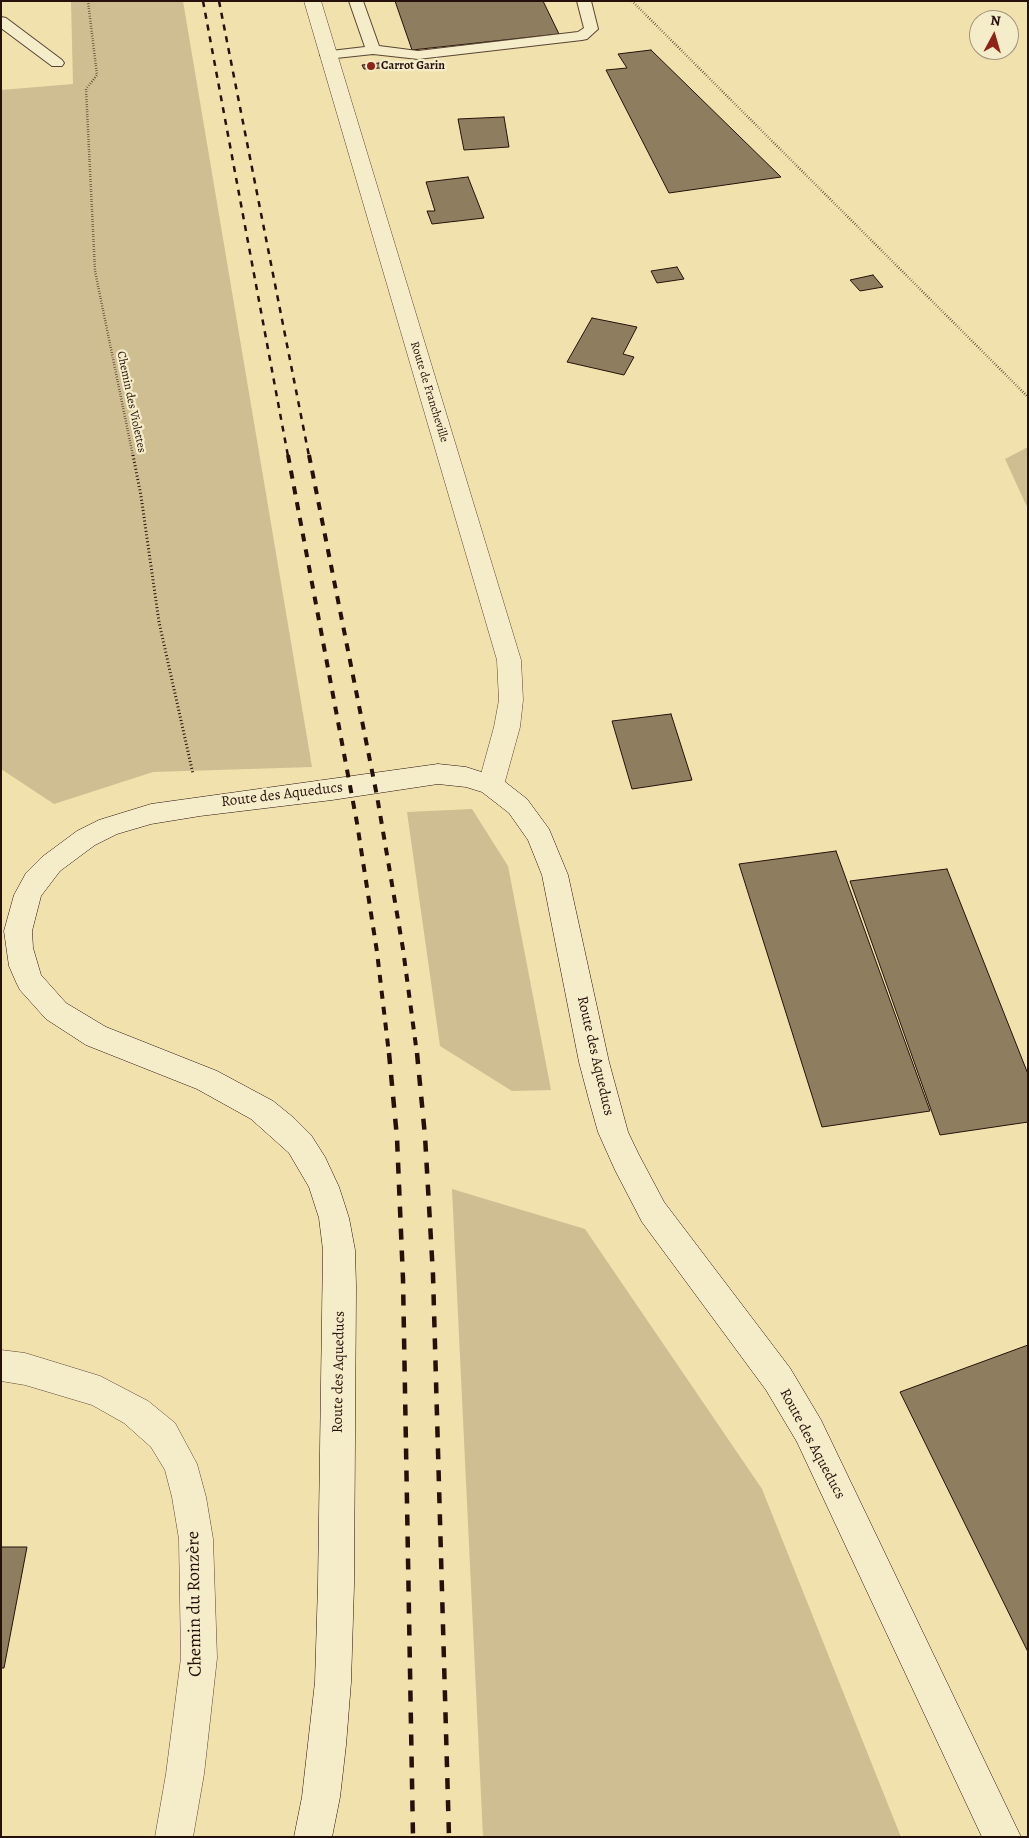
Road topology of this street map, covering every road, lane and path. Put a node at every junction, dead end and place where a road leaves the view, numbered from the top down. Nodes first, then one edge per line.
1 (88, 1) edge
2 (312, 1) edge
3 (356, 1) edge
4 (584, 1) edge
5 (632, 1) edge
6 (1, 21) edge
7 (373, 50) junction
8 (328, 54) junction
9 (57, 63) dead end
10 (1028, 397) edge
11 (490, 786) junction
12 (200, 806) junction
13 (1, 1365) edge
14 (174, 1837) edge
15 (313, 1837) edge
16 (1002, 1837) edge

1 - 12 path, Chemin des Violettes
2 - 8 main road, Route de Francheville
3 - 7 lane
4 - 7 lane
5 - 10 path
6 - 9 lane
7 - 8 lane
8 - 11 main road, Route de Francheville
11 - 12 main road, Route des Aqueducs
11 - 16 main road, Route des Aqueducs
12 - 15 main road, Route des Aqueducs
13 - 14 main road, Chemin du Ronzère

